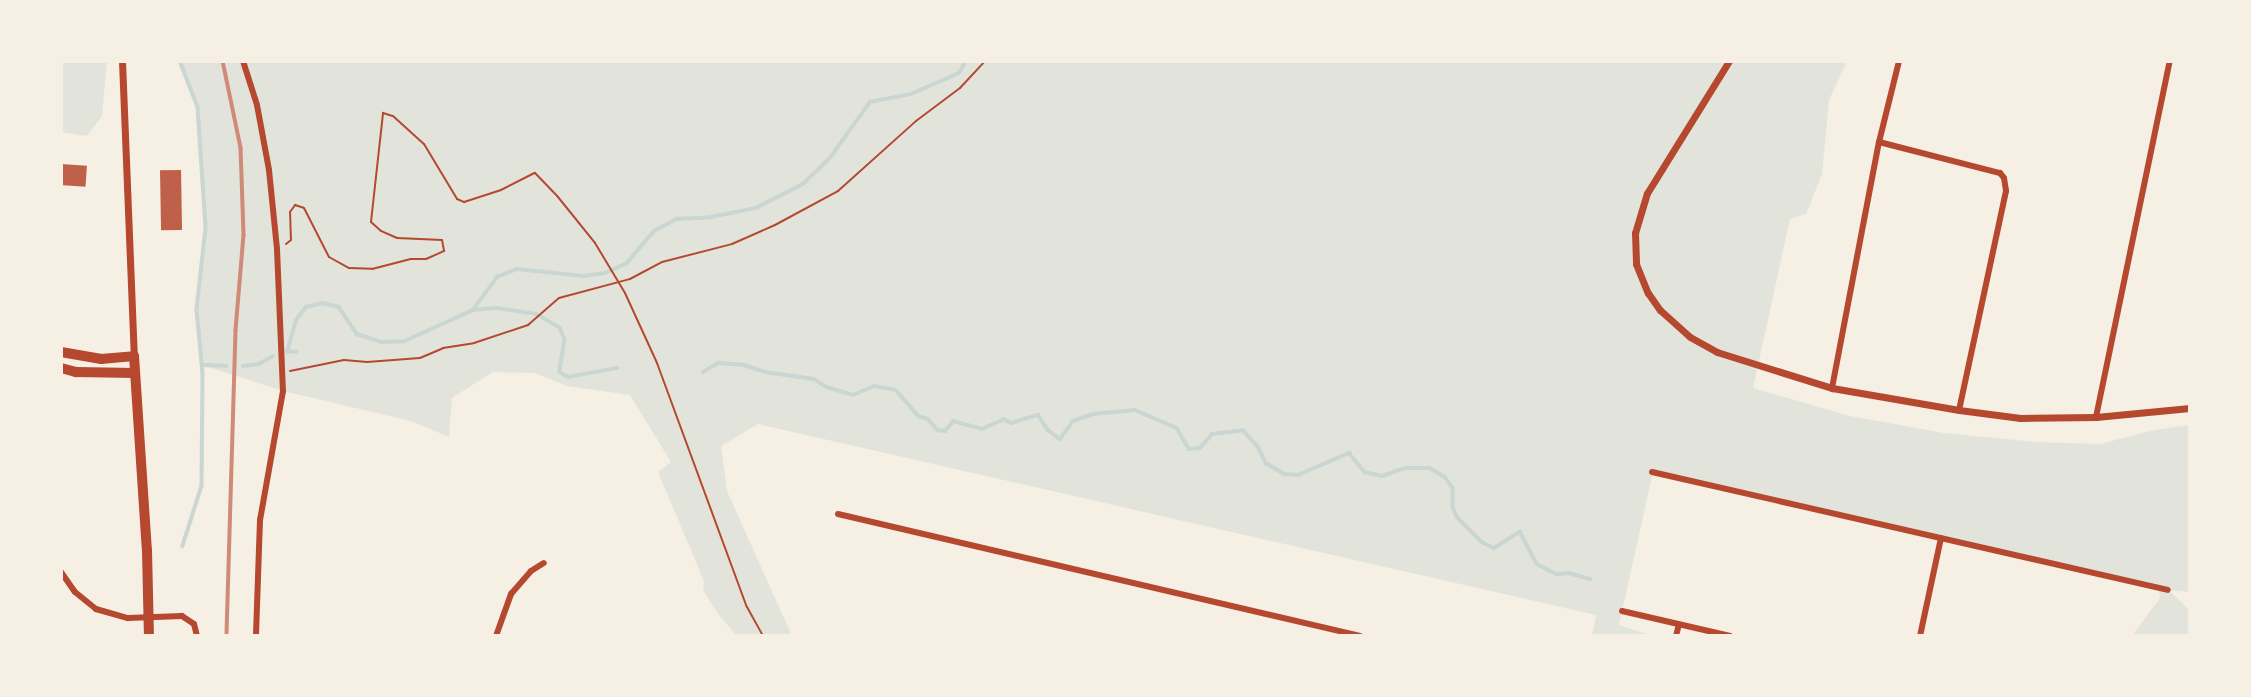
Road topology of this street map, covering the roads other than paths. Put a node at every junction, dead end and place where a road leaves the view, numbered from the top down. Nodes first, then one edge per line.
1 (122, 61) edge
2 (243, 61) edge
3 (1729, 61) edge
4 (1899, 61) edge
5 (2170, 61) edge
6 (1879, 142) junction
7 (61, 352) edge
8 (134, 356) junction
9 (61, 368) edge
10 (135, 373) junction
11 (1832, 388) junction
12 (2190, 408) edge
13 (1959, 410) junction
14 (2096, 417) junction
15 (1652, 472) dead end
16 (838, 514) dead end
17 (1941, 538) junction
18 (544, 563) dead end
19 (61, 572) edge
20 (2168, 590) dead end
21 (1622, 611) dead end
22 (149, 618) junction
23 (1679, 624) junction
24 (149, 636) edge
25 (197, 636) edge
26 (256, 636) edge
27 (496, 636) edge
28 (1360, 636) edge
29 (1676, 636) edge
30 (1730, 636) edge
31 (1920, 636) edge

1 - 8 street
2 - 26 street
3 - 11 street
4 - 6 street
5 - 14 street
6 - 11 street
6 - 13 street
7 - 8 highway
8 - 10 highway
9 - 10 highway
10 - 22 highway
11 - 13 street
12 - 14 street
13 - 14 street
15 - 17 street
16 - 28 street
17 - 20 street
17 - 31 street
18 - 27 street
19 - 22 street
21 - 23 street
22 - 24 highway
22 - 25 street
23 - 29 street
23 - 30 street

